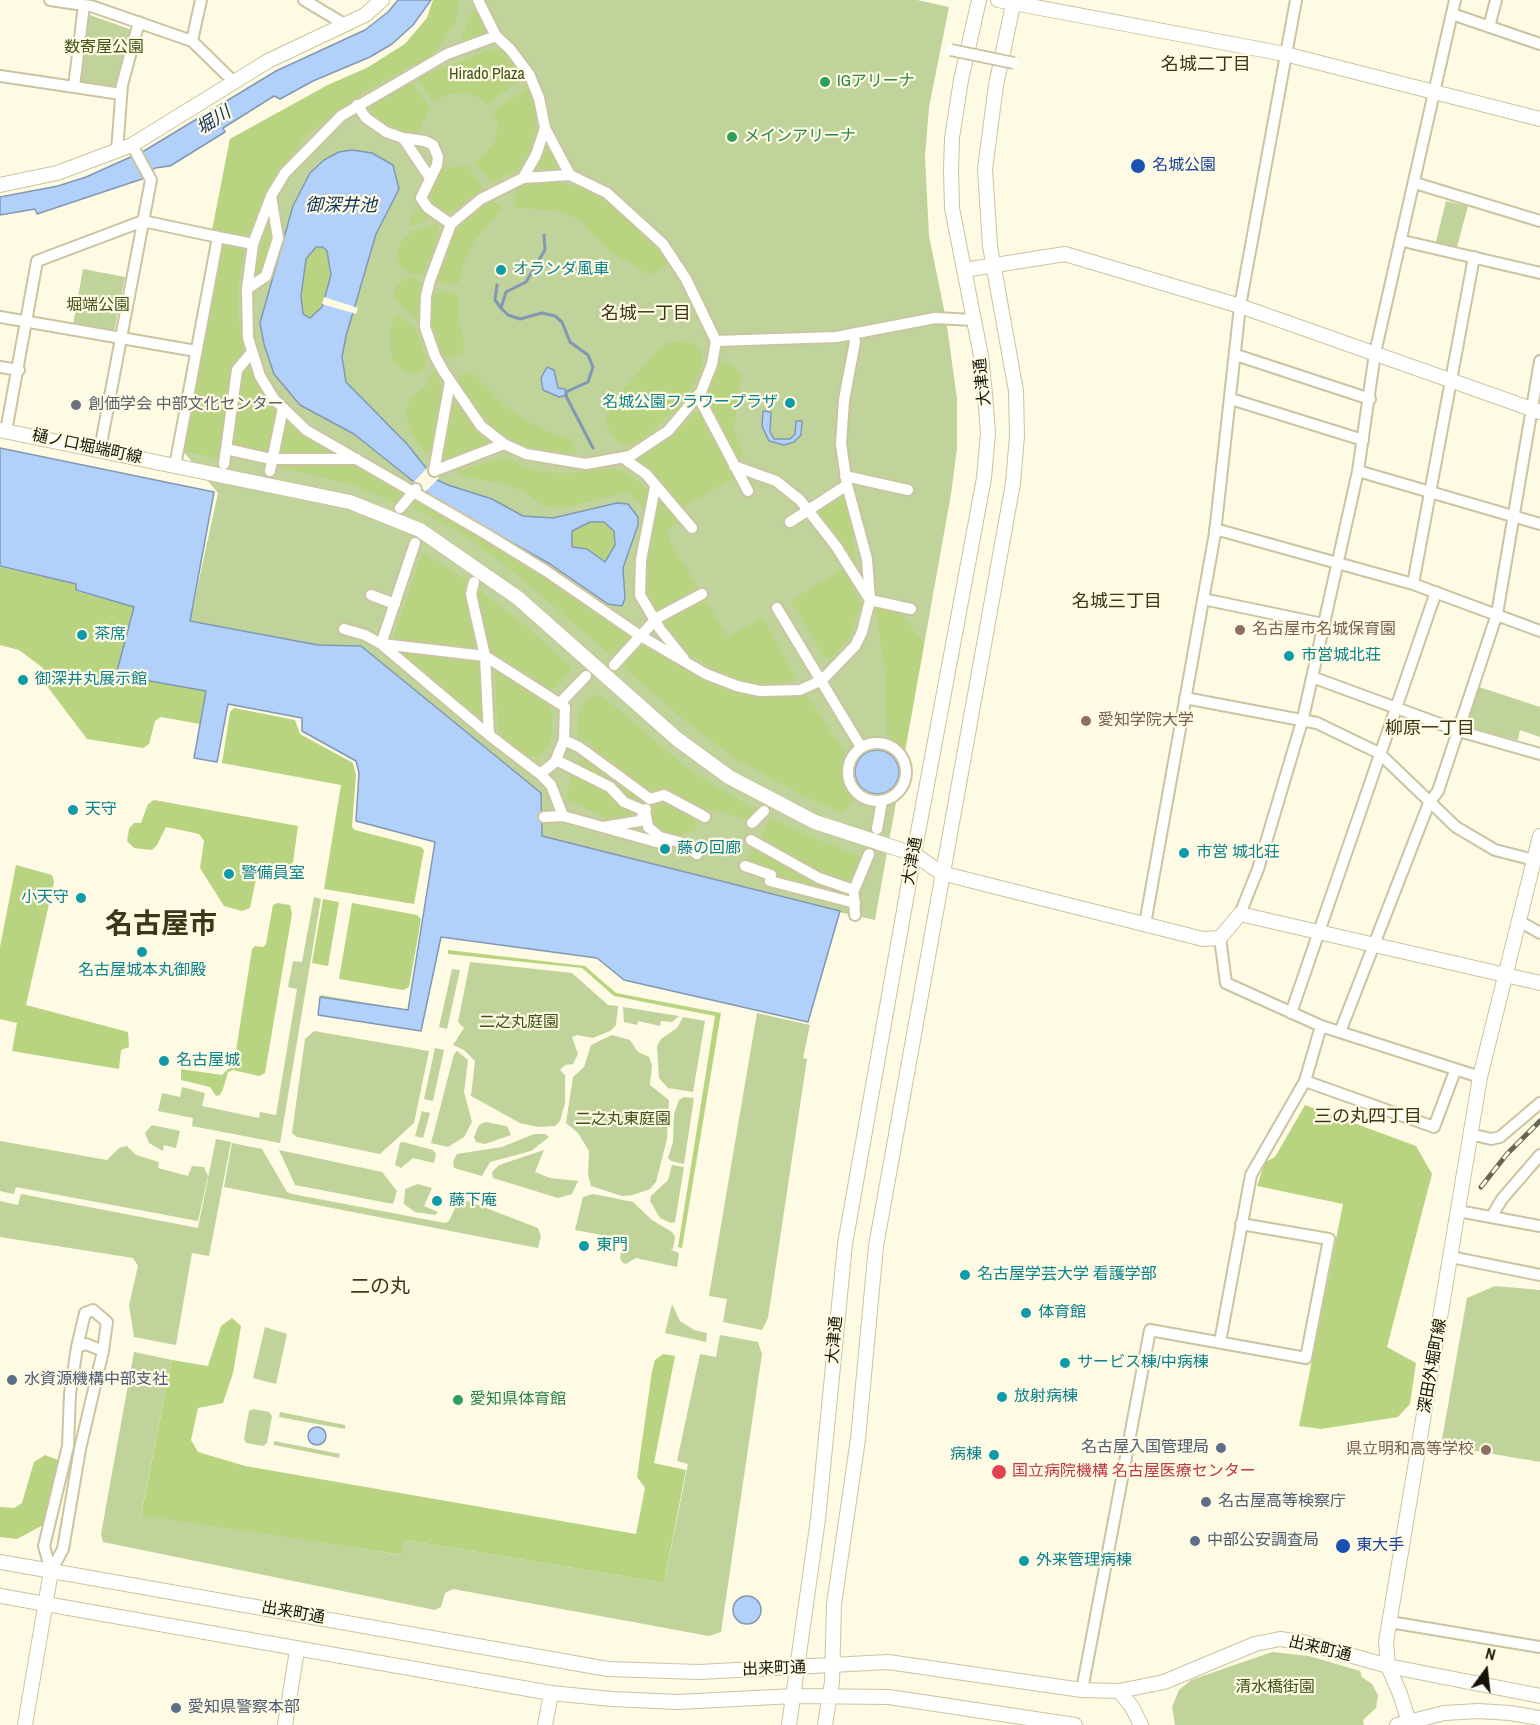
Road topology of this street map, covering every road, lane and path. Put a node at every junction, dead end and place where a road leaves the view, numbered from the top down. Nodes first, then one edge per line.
1 (50, 0) edge
2 (201, 0) edge
3 (304, 0) edge
4 (382, 0) edge
5 (478, 0) edge
6 (979, 0) edge
7 (998, 0) edge
8 (1296, 0) edge
9 (1455, 0) edge
10 (1496, 0) edge
11 (1014, 2) edge
12 (84, 5) junction
13 (1452, 14) junction
14 (139, 22) junction
15 (346, 25) junction
16 (1489, 27) junction
17 (496, 36) junction
18 (192, 41) junction
19 (1540, 44) edge
20 (951, 50) dead end
21 (1285, 54) junction
22 (1014, 63) dead end
23 (0, 76) edge
24 (234, 81) junction
25 (74, 87) junction
26 (1434, 92) junction
27 (121, 94) junction
28 (357, 105) junction
29 (1540, 119) edge
30 (544, 128) junction
31 (403, 138) junction
32 (135, 149) junction
33 (117, 151) junction
34 (570, 175) junction
35 (430, 178) junction
36 (523, 178) junction
37 (1415, 183) junction
38 (0, 185) edge
39 (271, 196) junction
40 (143, 221) junction
41 (1540, 221) edge
42 (451, 224) junction
43 (218, 237) junction
44 (1403, 241) junction
45 (253, 244) junction
46 (1474, 257) junction
47 (995, 265) junction
48 (964, 270) junction
49 (1540, 273) edge
50 (246, 289) junction
51 (1240, 306) junction
52 (0, 317) edge
53 (974, 320) junction
54 (26, 321) junction
55 (853, 334) junction
56 (121, 337) junction
57 (716, 341) junction
58 (196, 351) junction
59 (252, 351) junction
60 (1376, 353) junction
61 (1236, 355) junction
62 (1540, 361) edge
63 (0, 367) edge
64 (19, 370) junction
65 (1450, 380) junction
66 (450, 382) junction
67 (698, 396) junction
68 (1231, 399) junction
69 (1370, 399) junction
70 (284, 408) junction
71 (1536, 411) edge
72 (3, 430) edge
73 (1363, 440) junction
74 (504, 444) junction
75 (100, 449) junction
76 (226, 449) junction
77 (623, 458) junction
78 (271, 459) junction
79 (358, 459) junction
80 (224, 464) dead end
81 (175, 466) junction
82 (734, 466) junction
83 (270, 471) dead end
84 (1358, 471) junction
85 (846, 481) junction
86 (655, 486) junction
87 (415, 490) junction
88 (908, 490) dead end
89 (1430, 490) junction
90 (748, 491) dead end
91 (400, 508) dead end
92 (809, 509) junction
93 (1515, 516) junction
94 (790, 522) dead end
95 (1540, 524) edge
96 (692, 528) dead end
97 (1215, 529) junction
98 (415, 543) dead end
99 (1338, 562) junction
100 (474, 582) dead end
101 (1413, 584) junction
102 (1436, 592) junction
103 (702, 594) dead end
104 (371, 595) dead end
105 (1203, 599) junction
106 (870, 600) junction
107 (395, 604) junction
108 (777, 608) dead end
109 (911, 609) dead end
110 (1497, 614) junction
111 (656, 620) junction
112 (1323, 624) junction
113 (344, 629) dead end
114 (1540, 631) edge
115 (639, 635) junction
116 (381, 644) junction
117 (485, 656) junction
118 (688, 664) junction
119 (614, 665) dead end
120 (586, 676) dead end
121 (1312, 677) junction
122 (822, 680) junction
123 (1185, 698) junction
124 (560, 703) junction
125 (1397, 707) junction
126 (1303, 718) junction
127 (1459, 731) junction
128 (489, 735) junction
129 (564, 740) junction
130 (861, 747) junction
131 (1379, 753) junction
132 (900, 754) junction
133 (1540, 754) edge
134 (911, 757) dead end
135 (556, 760) junction
136 (540, 774) junction
137 (650, 799) junction
138 (882, 801) junction
139 (1430, 803) junction
140 (645, 811) junction
141 (764, 811) dead end
142 (563, 816) junction
143 (544, 817) dead end
144 (705, 818) dead end
145 (752, 824) dead end
146 (603, 828) junction
147 (877, 829) dead end
148 (1540, 836) edge
149 (752, 840) dead end
150 (869, 854) dead end
151 (914, 854) junction
152 (1537, 855) edge
153 (745, 866) dead end
154 (941, 873) junction
155 (854, 890) junction
156 (855, 903) junction
157 (1240, 914) junction
158 (855, 915) dead end
159 (1519, 921) junction
160 (1145, 924) junction
161 (1319, 932) junction
162 (1540, 933) edge
163 (1220, 938) junction
164 (1540, 943) edge
165 (1374, 945) junction
166 (1505, 975) junction
167 (1540, 983) edge
168 (1291, 1013) junction
169 (1322, 1026) junction
170 (1340, 1032) junction
171 (1455, 1071) junction
172 (1479, 1077) junction
173 (1305, 1081) junction
174 (1540, 1103) edge
175 (1470, 1134) junction
176 (1540, 1155) edge
177 (1458, 1211) junction
178 (1492, 1216) junction
179 (1241, 1224) junction
180 (1540, 1226) edge
181 (1451, 1257) junction
182 (1540, 1275) edge
183 (1220, 1342) junction
184 (77, 1347) junction
185 (103, 1351) junction
186 (0, 1562) edge
187 (51, 1570) junction
188 (0, 1596) edge
189 (46, 1604) junction
190 (1390, 1622) junction
191 (1540, 1647) edge
192 (297, 1650) junction
193 (1388, 1666) junction
194 (799, 1667) junction
195 (831, 1667) junction
196 (1082, 1690) junction
197 (1119, 1691) junction
198 (550, 1693) junction
199 (794, 1696) junction
200 (831, 1696) junction
201 (1540, 1696) edge
202 (1540, 1718) edge
203 (1406, 1724) edge
204 (26, 1725) edge
205 (285, 1725) edge
206 (545, 1725) edge
207 (789, 1725) edge
208 (825, 1725) edge
209 (1075, 1725) edge
210 (1142, 1725) edge

1 - 12 street
2 - 18 street
3 - 15 street
4 - 15 street
5 - 17 street
6 - 48 street, 大津通
7 - 11 street
8 - 21 street
9 - 13 street
10 - 16 street
11 - 21 street
11 - 47 street, 大津通
12 - 14 street
12 - 25 street
13 - 16 street
13 - 26 street
14 - 18 street
14 - 27 street
15 - 24 street
16 - 19 street
17 - 28 street
17 - 30 street
18 - 24 street
20 - 22 street, bridge
21 - 26 street
21 - 51 street
23 - 25 street
24 - 32 street
25 - 27 street
26 - 29 street
26 - 37 street
27 - 33 street
28 - 31 street
28 - 39 street
30 - 34 street
30 - 36 street
31 - 35 street
31 - 35 street
32 - 33 street
32 - 40 street
33 - 38 street
34 - 36 street
34 - 57 street
35 - 42 street
36 - 42 street
37 - 41 street
37 - 44 street
39 - 45 street
39 - 50 street
40 - 43 street
40 - 54 street
40 - 56 street
42 - 66 street
43 - 45 street
43 - 58 street
44 - 46 street
44 - 60 street
45 - 50 street
46 - 49 street
46 - 65 street
47 - 48 street
47 - 51 street
47 - 154 street, 大津通
48 - 53 street, 大津通
50 - 59 street
51 - 60 street
51 - 61 street
52 - 54 street
53 - 55 street
53 - 151 street, 大津通
54 - 56 street
54 - 64 street
55 - 57 street
55 - 85 street
56 - 58 street
56 - 75 street
57 - 67 street
58 - 81 street
59 - 70 street
59 - 76 street
60 - 65 street
60 - 69 street
61 - 68 street
61 - 69 street
62 - 71 street
63 - 64 street
64 - 72 street
65 - 71 street
65 - 89 street
66 - 74 street
66 - 74 street
67 - 77 street
67 - 82 street
68 - 73 street
68 - 97 street
69 - 73 street
70 - 78 street
70 - 79 street
71 - 93 street
72 - 75 street, 樋ノ口堀端町線
73 - 84 street
74 - 77 street
75 - 81 street, 樋ノ口堀端町線
76 - 78 street
76 - 80 street
77 - 86 street
78 - 79 street
78 - 83 street
79 - 87 street
81 - 151 street, 樋ノ口堀端町線
82 - 90 street
82 - 92 street
84 - 89 street
84 - 99 street
85 - 88 street
85 - 92 street
85 - 106 street
86 - 96 street
86 - 111 street
87 - 91 street
87 - 115 street
89 - 93 street
89 - 101 street
92 - 94 street
92 - 106 street
93 - 95 street
93 - 110 street
97 - 99 street
97 - 105 street
98 - 107 street
99 - 101 street
99 - 112 street
100 - 117 street
101 - 102 street
102 - 110 street
102 - 125 street
103 - 111 street
104 - 107 street
105 - 112 street
105 - 123 street
106 - 109 street
106 - 122 street
107 - 116 street
108 - 122 street
110 - 114 street
110 - 127 street
111 - 115 street
111 - 118 street
112 - 121 street
113 - 116 street
115 - 118 street
115 - 119 street
116 - 117 street
116 - 128 street
117 - 124 street
117 - 128 street
118 - 122 street
120 - 124 street
121 - 125 street
121 - 126 street
122 - 130 street
123 - 126 street
123 - 160 street
124 - 129 street
125 - 127 street
125 - 131 street
126 - 131 street
126 - 157 street
127 - 133 street
127 - 139 street
128 - 136 street
129 - 135 street
129 - 137 street
130 - 132 street
130 - 138 street
131 - 139 street
131 - 161 street
132 - 134 street
132 - 138 street
135 - 136 street
135 - 140 street
136 - 142 street
137 - 140 street
137 - 144 street
138 - 147 street
139 - 152 street
139 - 165 street
140 - 146 street
140 - 146 street
141 - 145 street
142 - 143 street
142 - 146 street
148 - 152 street, 深田外堀町線
149 - 155 street
150 - 155 street
151 - 154 street, 樋ノ口堀端町線
151 - 194 street, 大津通
152 - 159 street, 深田外堀町線
153 - 156 street
154 - 160 street
154 - 195 street, 大津通
155 - 156 street
156 - 158 street
157 - 161 street
157 - 163 street
159 - 162 street
159 - 166 street, 深田外堀町線
160 - 163 street
161 - 165 street
161 - 168 street
162 - 164 street
163 - 168 street
165 - 166 street
165 - 170 street
166 - 167 street
166 - 172 street, 深田外堀町線
168 - 169 street
169 - 170 street
169 - 173 street
170 - 171 street
171 - 172 street
171 - 173 street
172 - 175 street, 深田外堀町線
173 - 179 street
174 - 175 street
175 - 177 street, 深田外堀町線
176 - 178 street
177 - 178 street
177 - 181 street, 深田外堀町線
178 - 180 street
179 - 183 street
179 - 183 street
181 - 182 street
181 - 190 street, 深田外堀町線
183 - 196 street
184 - 185 street
184 - 185 street
184 - 187 street
185 - 187 street
186 - 187 street, 出来町通
187 - 189 street
187 - 194 street, 出来町通
188 - 189 street, 出来町通
189 - 192 street, 出来町通
189 - 204 street
190 - 191 street
190 - 193 street, 深田外堀町線
192 - 198 street, 出来町通
192 - 205 street
193 - 197 street, 出来町通
193 - 201 street, 出来町通
193 - 203 street, 深田外堀町線
194 - 195 street, 出来町通
194 - 199 street, 大津通
195 - 196 street, 出来町通
195 - 200 street, 大津通
196 - 197 street, 出来町通
197 - 210 street
198 - 199 street, 出来町通
198 - 206 street
199 - 200 street, 出来町通
199 - 207 street, 大津通
200 - 208 street, 大津通
200 - 209 street, 出来町通
202 - 203 street

